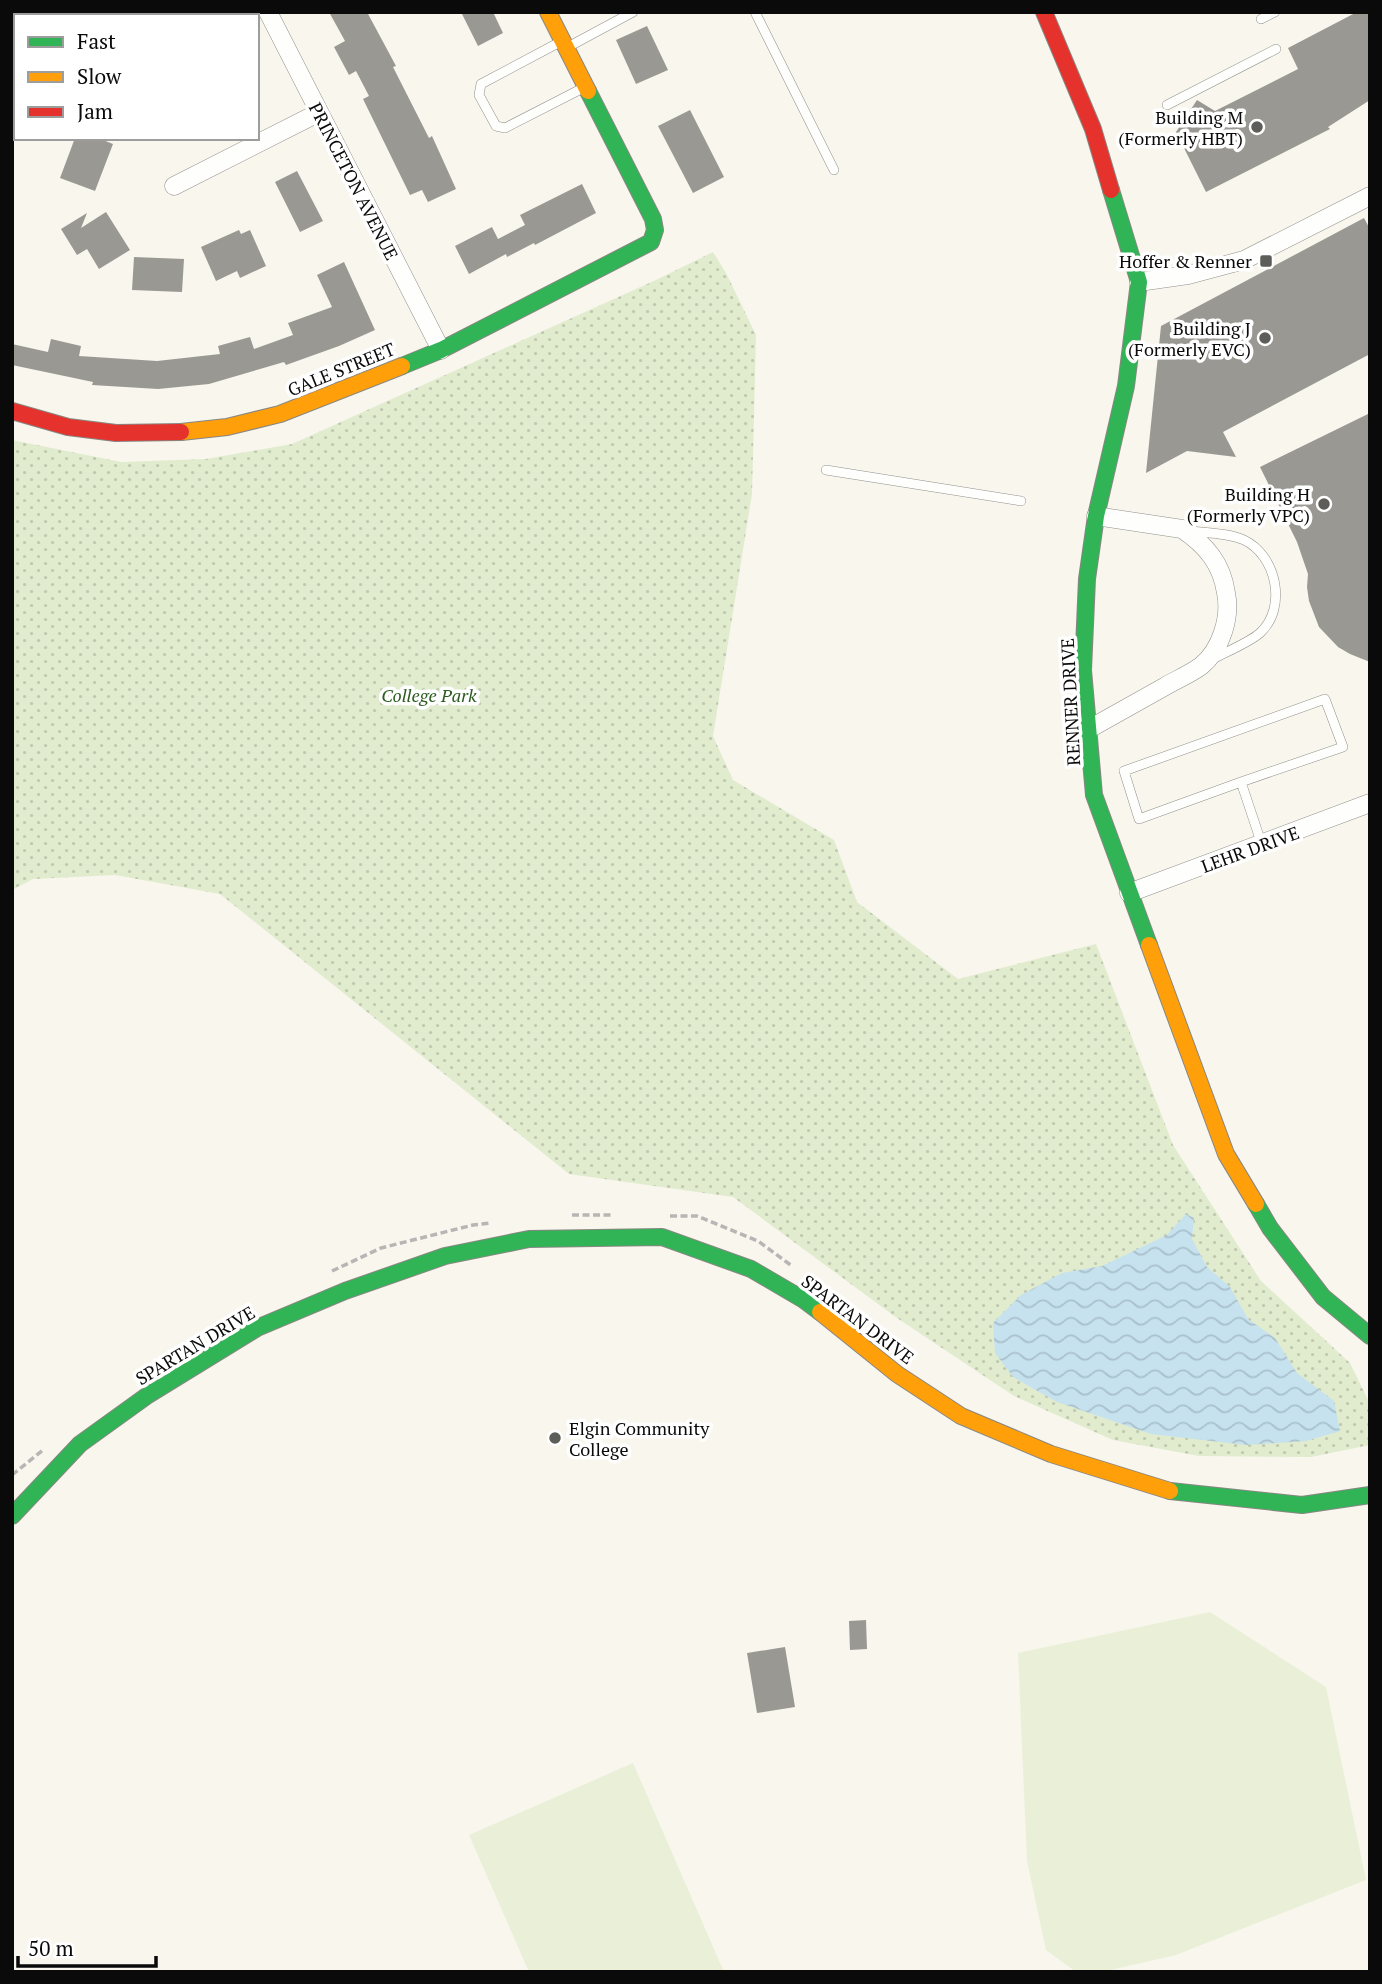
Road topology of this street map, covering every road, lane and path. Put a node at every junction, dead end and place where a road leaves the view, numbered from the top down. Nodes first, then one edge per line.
1 (268, 12) edge
2 (548, 12) edge
3 (633, 12) edge
4 (755, 12) edge
5 (1044, 12) edge
6 (1275, 12) edge
7 (1261, 19) dead end
8 (564, 44) junction
9 (1276, 48) dead end
10 (586, 86) junction
11 (1167, 104) dead end
12 (318, 113) junction
13 (834, 170) dead end
14 (174, 186) dead end
15 (1370, 196) edge
16 (1139, 282) junction
17 (441, 350) junction
18 (12, 411) edge
19 (826, 470) dead end
20 (1021, 501) dead end
21 (1096, 516) junction
22 (1182, 529) junction
23 (1202, 665) junction
24 (1089, 729) junction
25 (1241, 782) junction
26 (1370, 803) edge
27 (1262, 845) junction
28 (1129, 893) junction
29 (622, 1215) dead end
30 (660, 1216) dead end
31 (560, 1217) dead end
32 (498, 1223) dead end
33 (802, 1274) dead end
34 (322, 1276) dead end
35 (1370, 1336) edge
36 (51, 1444) dead end
37 (12, 1475) edge
38 (1370, 1495) edge
39 (12, 1516) edge

1 - 12 street, PRINCETON AVENUE
2 - 8 street
3 - 8 lane
4 - 13 lane
5 - 16 street, RENNER DRIVE
6 - 7 lane
8 - 10 street
8 - 10 lane
9 - 11 lane
10 - 17 street, GALE STREET
12 - 14 street
12 - 17 street, PRINCETON AVENUE
15 - 16 street
16 - 21 street, RENNER DRIVE
17 - 18 street, GALE STREET
19 - 20 lane
21 - 22 street
21 - 24 street, RENNER DRIVE
22 - 23 street
22 - 23 lane
23 - 24 street
24 - 28 street, RENNER DRIVE
25 - 25 lane
25 - 27 lane
26 - 27 street, LEHR DRIVE
27 - 28 street, LEHR DRIVE
28 - 35 street, RENNER DRIVE
29 - 31 path
30 - 33 path
32 - 34 path
36 - 37 path
38 - 39 street, SPARTAN DRIVE

